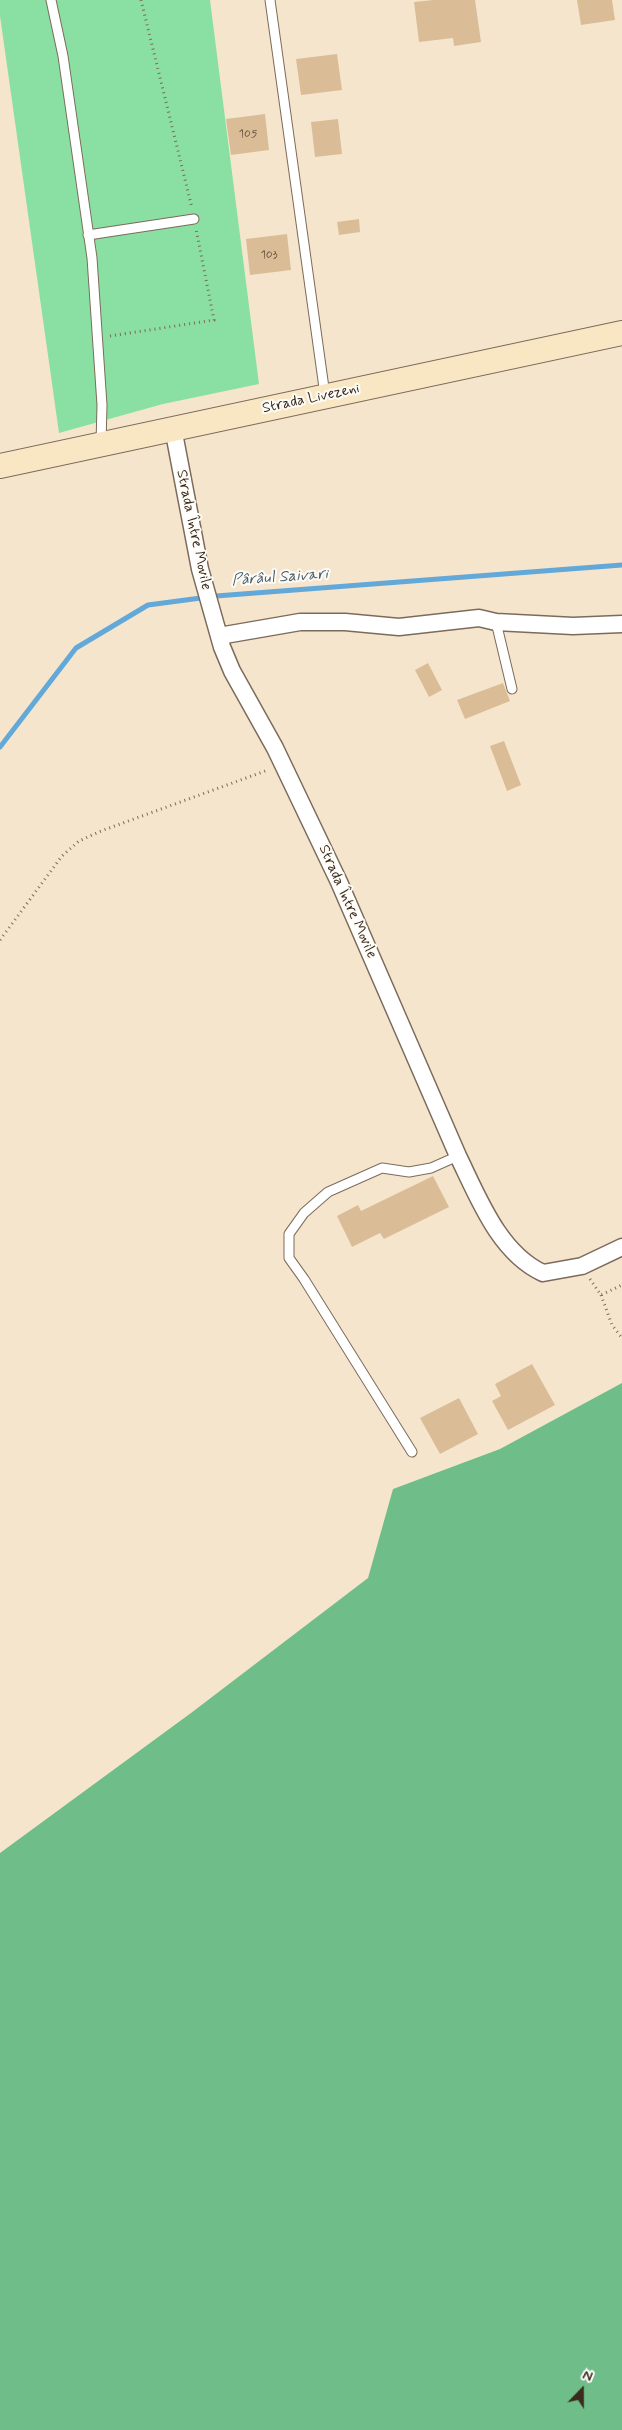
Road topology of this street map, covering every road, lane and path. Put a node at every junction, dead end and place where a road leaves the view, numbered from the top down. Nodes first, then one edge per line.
1 (51, 0) edge
2 (141, 0) edge
3 (270, 0) edge
4 (194, 219) junction
5 (88, 235) junction
6 (622, 333) edge
7 (96, 338) junction
8 (325, 396) junction
9 (172, 428) junction
10 (101, 444) junction
11 (0, 466) edge
12 (496, 622) junction
13 (622, 624) edge
14 (219, 636) junction
15 (512, 688) dead end
16 (284, 765) junction
17 (0, 940) edge
18 (458, 1156) junction
19 (622, 1247) edge
20 (582, 1266) junction
21 (622, 1284) edge
22 (601, 1295) junction
23 (622, 1338) edge
24 (412, 1452) dead end

1 - 5 lane
2 - 4 path
3 - 8 lane
4 - 5 lane
4 - 7 path
5 - 7 lane
6 - 8 main road, Strada Livezeni
7 - 10 lane
8 - 9 main road, Strada Livezeni
9 - 10 main road, Strada Livezeni
9 - 14 street, Strada Între Movile
10 - 11 main road, Strada Livezeni
12 - 13 street
12 - 14 street
12 - 15 lane
14 - 16 street, Strada Între Movile
16 - 17 path
16 - 18 street, Strada Între Movile
18 - 20 street, Strada Între Movile
18 - 24 lane
19 - 20 street, Strada Între Movile
20 - 22 path
21 - 22 path
22 - 23 path

